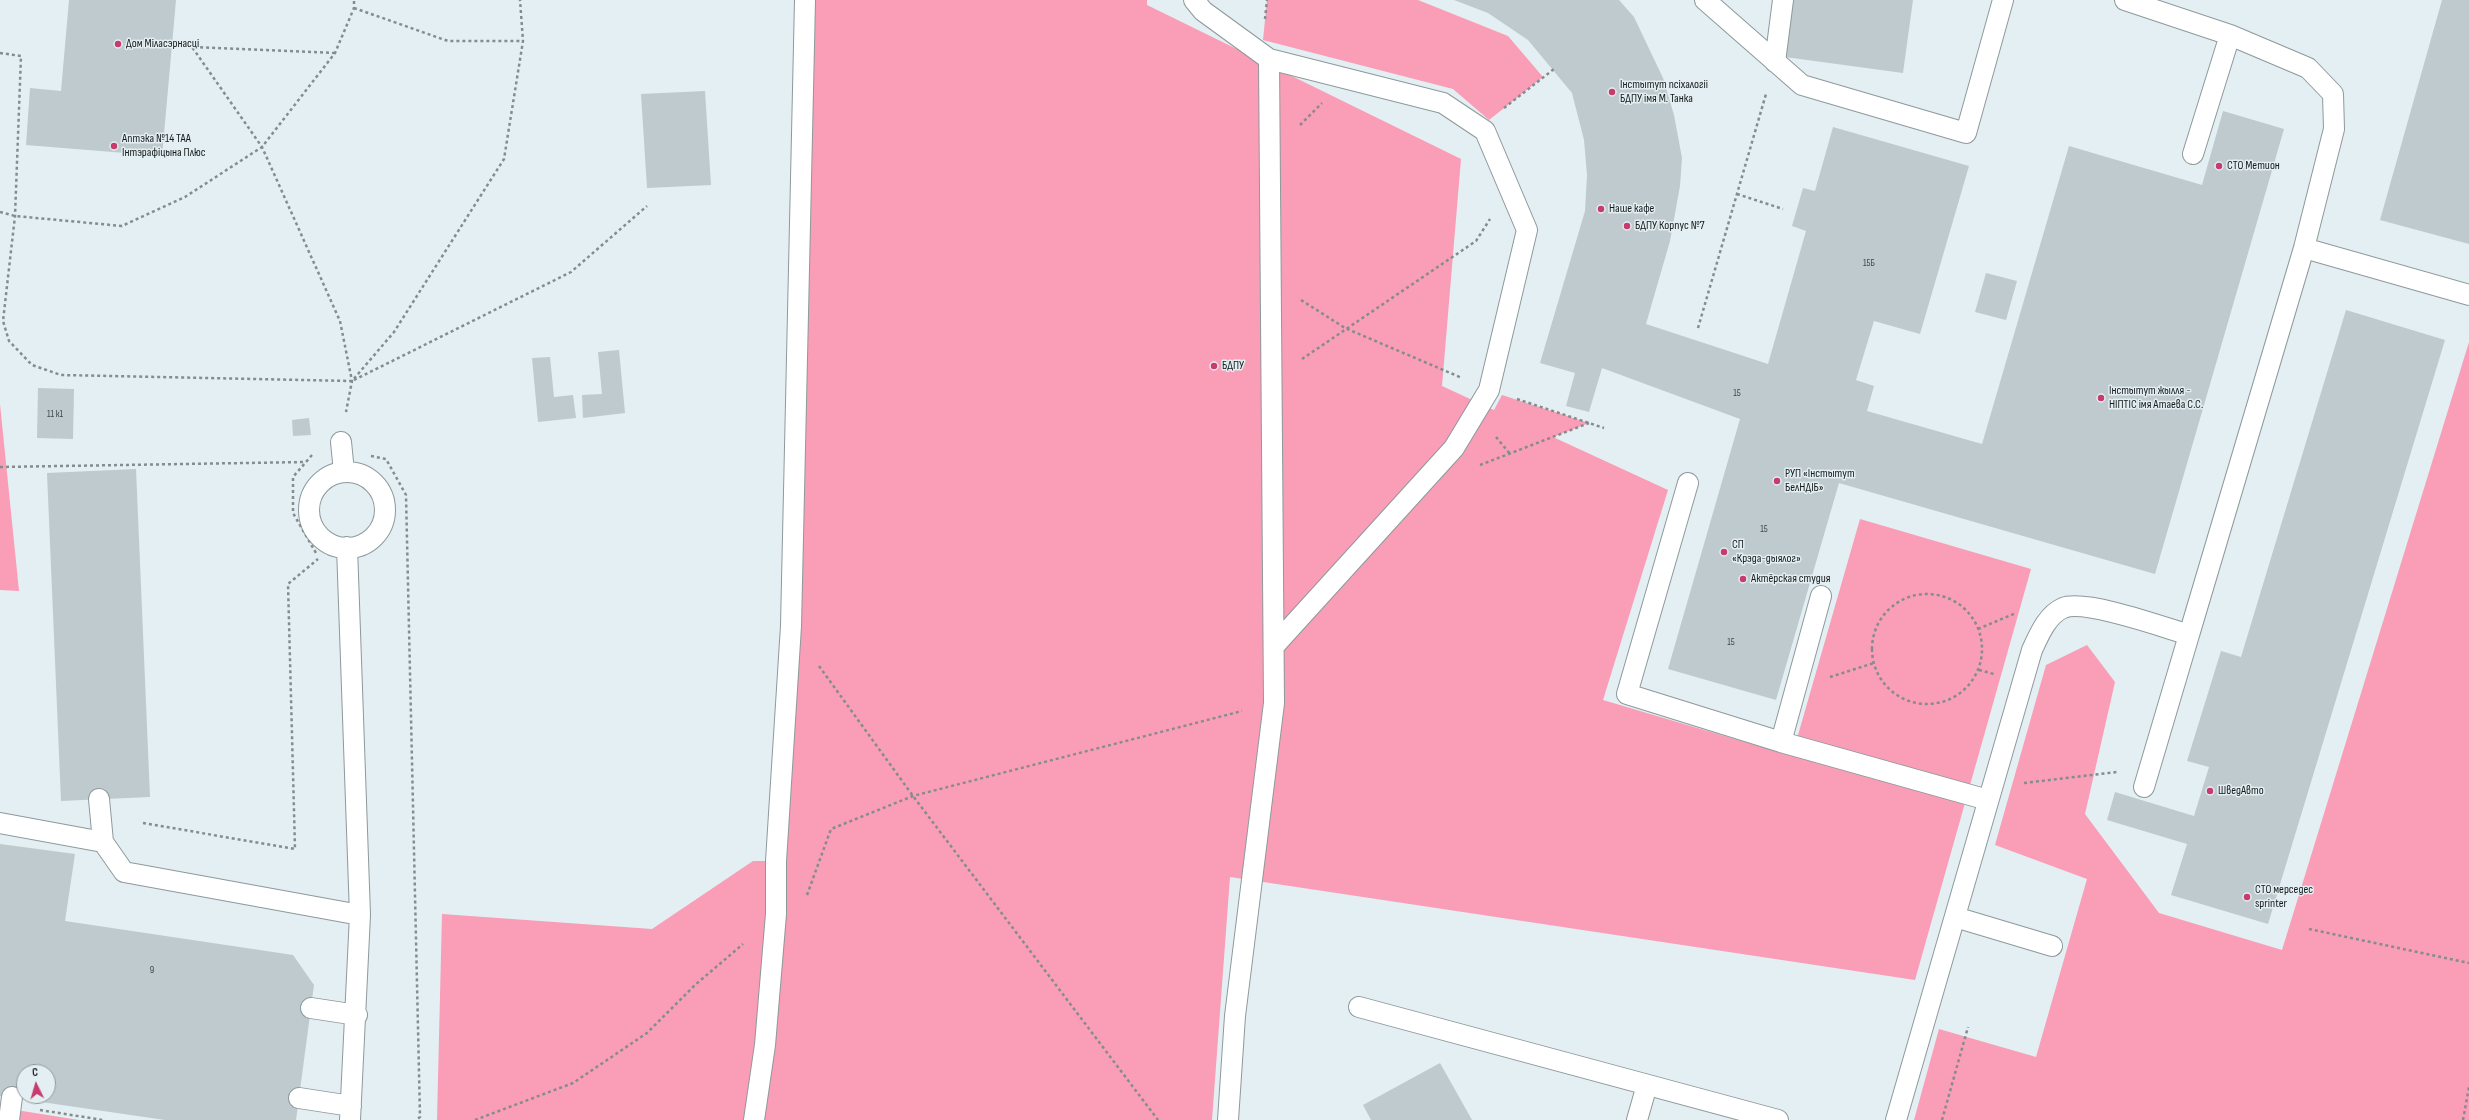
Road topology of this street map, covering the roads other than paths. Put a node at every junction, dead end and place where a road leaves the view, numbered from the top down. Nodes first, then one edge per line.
1 (805, 0) edge
2 (1194, 0) edge
3 (1705, 0) edge
4 (1783, 0) edge
5 (2003, 0) edge
6 (2125, 0) edge
7 (2230, 35) junction
8 (1269, 59) junction
9 (1775, 62) junction
10 (2193, 154) dead end
11 (2304, 248) junction
12 (2469, 295) edge
13 (341, 442) road end
14 (344, 472) junction
15 (1688, 483) dead end
16 (347, 547) junction
17 (1821, 596) dead end
18 (2189, 635) junction
19 (1274, 646) junction
20 (1781, 742) junction
21 (2144, 787) dead end
22 (1990, 793) junction
23 (99, 800) dead end
24 (0, 823) edge
25 (103, 842) junction
26 (360, 915) junction
27 (1955, 917) junction
28 (2052, 946) dead end
29 (1359, 1007) dead end
30 (310, 1008) dead end
31 (357, 1015) junction
32 (1647, 1085) junction
33 (299, 1098) dead end
34 (351, 1113) edge
35 (754, 1120) edge
36 (1228, 1120) edge
37 (1637, 1120) edge
38 (1778, 1120) edge
39 (1896, 1120) edge

1 - 35 lane
2 - 8 lane
3 - 9 lane
4 - 9 lane
5 - 9 lane
6 - 7 lane
7 - 10 lane
7 - 11 lane
8 - 19 lane
8 - 19 lane
11 - 12 lane
11 - 18 lane
13 - 14 lane
14 - 16 lane
14 - 16 lane
15 - 20 lane
16 - 26 lane
17 - 20 lane
18 - 21 lane
18 - 22 lane
19 - 36 lane
20 - 22 lane
22 - 27 lane
23 - 25 lane
24 - 25 lane
25 - 26 lane
26 - 31 lane
27 - 28 lane
27 - 39 lane
29 - 32 lane
30 - 31 lane
31 - 34 lane
32 - 37 lane
32 - 38 lane
33 - 34 lane

